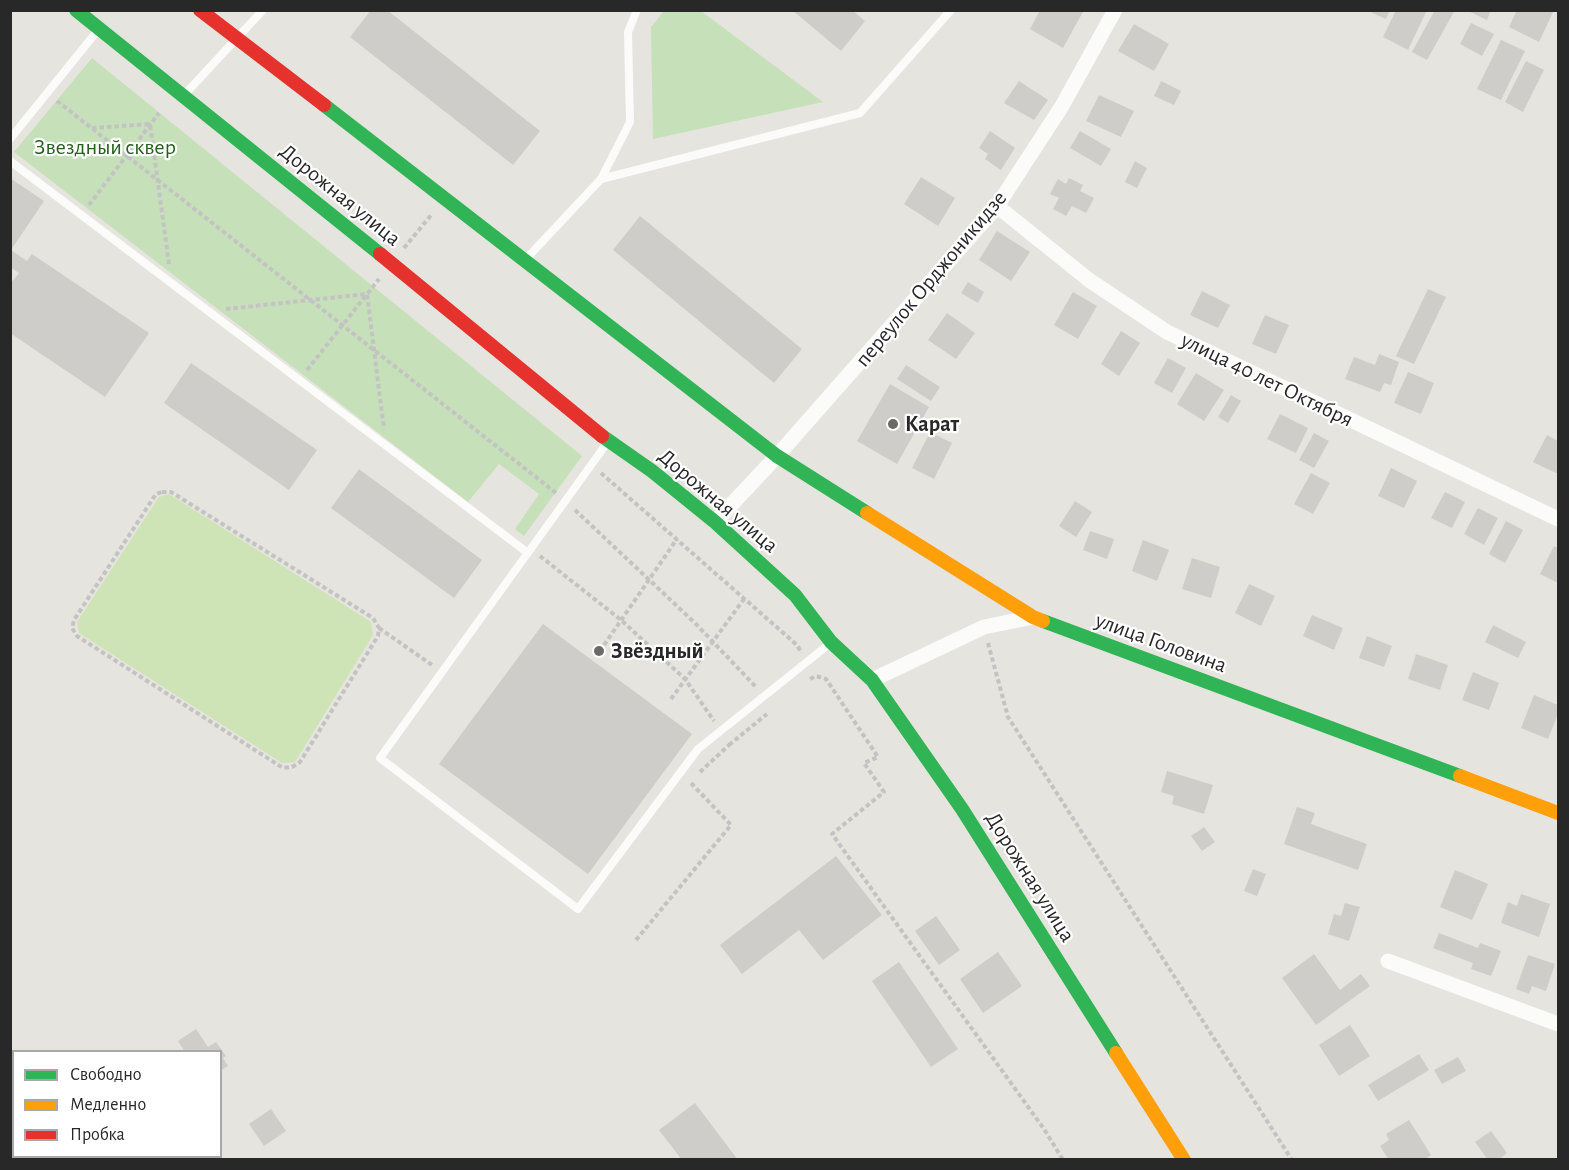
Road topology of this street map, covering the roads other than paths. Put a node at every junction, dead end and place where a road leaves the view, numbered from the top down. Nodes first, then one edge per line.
1 (76, 10) edge
2 (200, 10) edge
3 (263, 10) edge
4 (637, 10) edge
5 (951, 10) edge
6 (1115, 10) edge
7 (99, 29) junction
8 (235, 39) junction
9 (183, 96) junction
10 (10, 139) edge
11 (10, 161) edge
12 (602, 178) junction
13 (997, 206) junction
14 (525, 260) junction
15 (608, 441) junction
16 (777, 456) junction
17 (1558, 519) edge
18 (715, 522) junction
19 (528, 553) junction
20 (1033, 617) junction
21 (831, 642) junction
22 (872, 680) junction
23 (1558, 813) edge
24 (1388, 961) dead end
25 (1558, 1024) edge
26 (1184, 1160) edge

1 - 7 main road, Дорожная улица
2 - 8 main road, улица Головина
3 - 8 lane
4 - 12 lane
5 - 12 lane
6 - 13 street, переулок Орджоникидзе
7 - 9 main road, Дорожная улица
7 - 10 lane
8 - 9 lane
8 - 14 main road, улица Головина
9 - 15 main road, Дорожная улица
11 - 19 lane
12 - 14 lane
13 - 16 street, переулок Орджоникидзе
13 - 17 street, улица 40 лет Октября
14 - 16 main road, улица Головина
15 - 18 main road, Дорожная улица
15 - 19 lane
16 - 18 street, переулок Орджоникидзе
16 - 20 main road, улица Головина
18 - 21 main road, Дорожная улица
19 - 21 lane
20 - 22 street
20 - 23 main road, улица Головина
21 - 22 main road, Дорожная улица
22 - 26 main road, Дорожная улица
24 - 25 street

